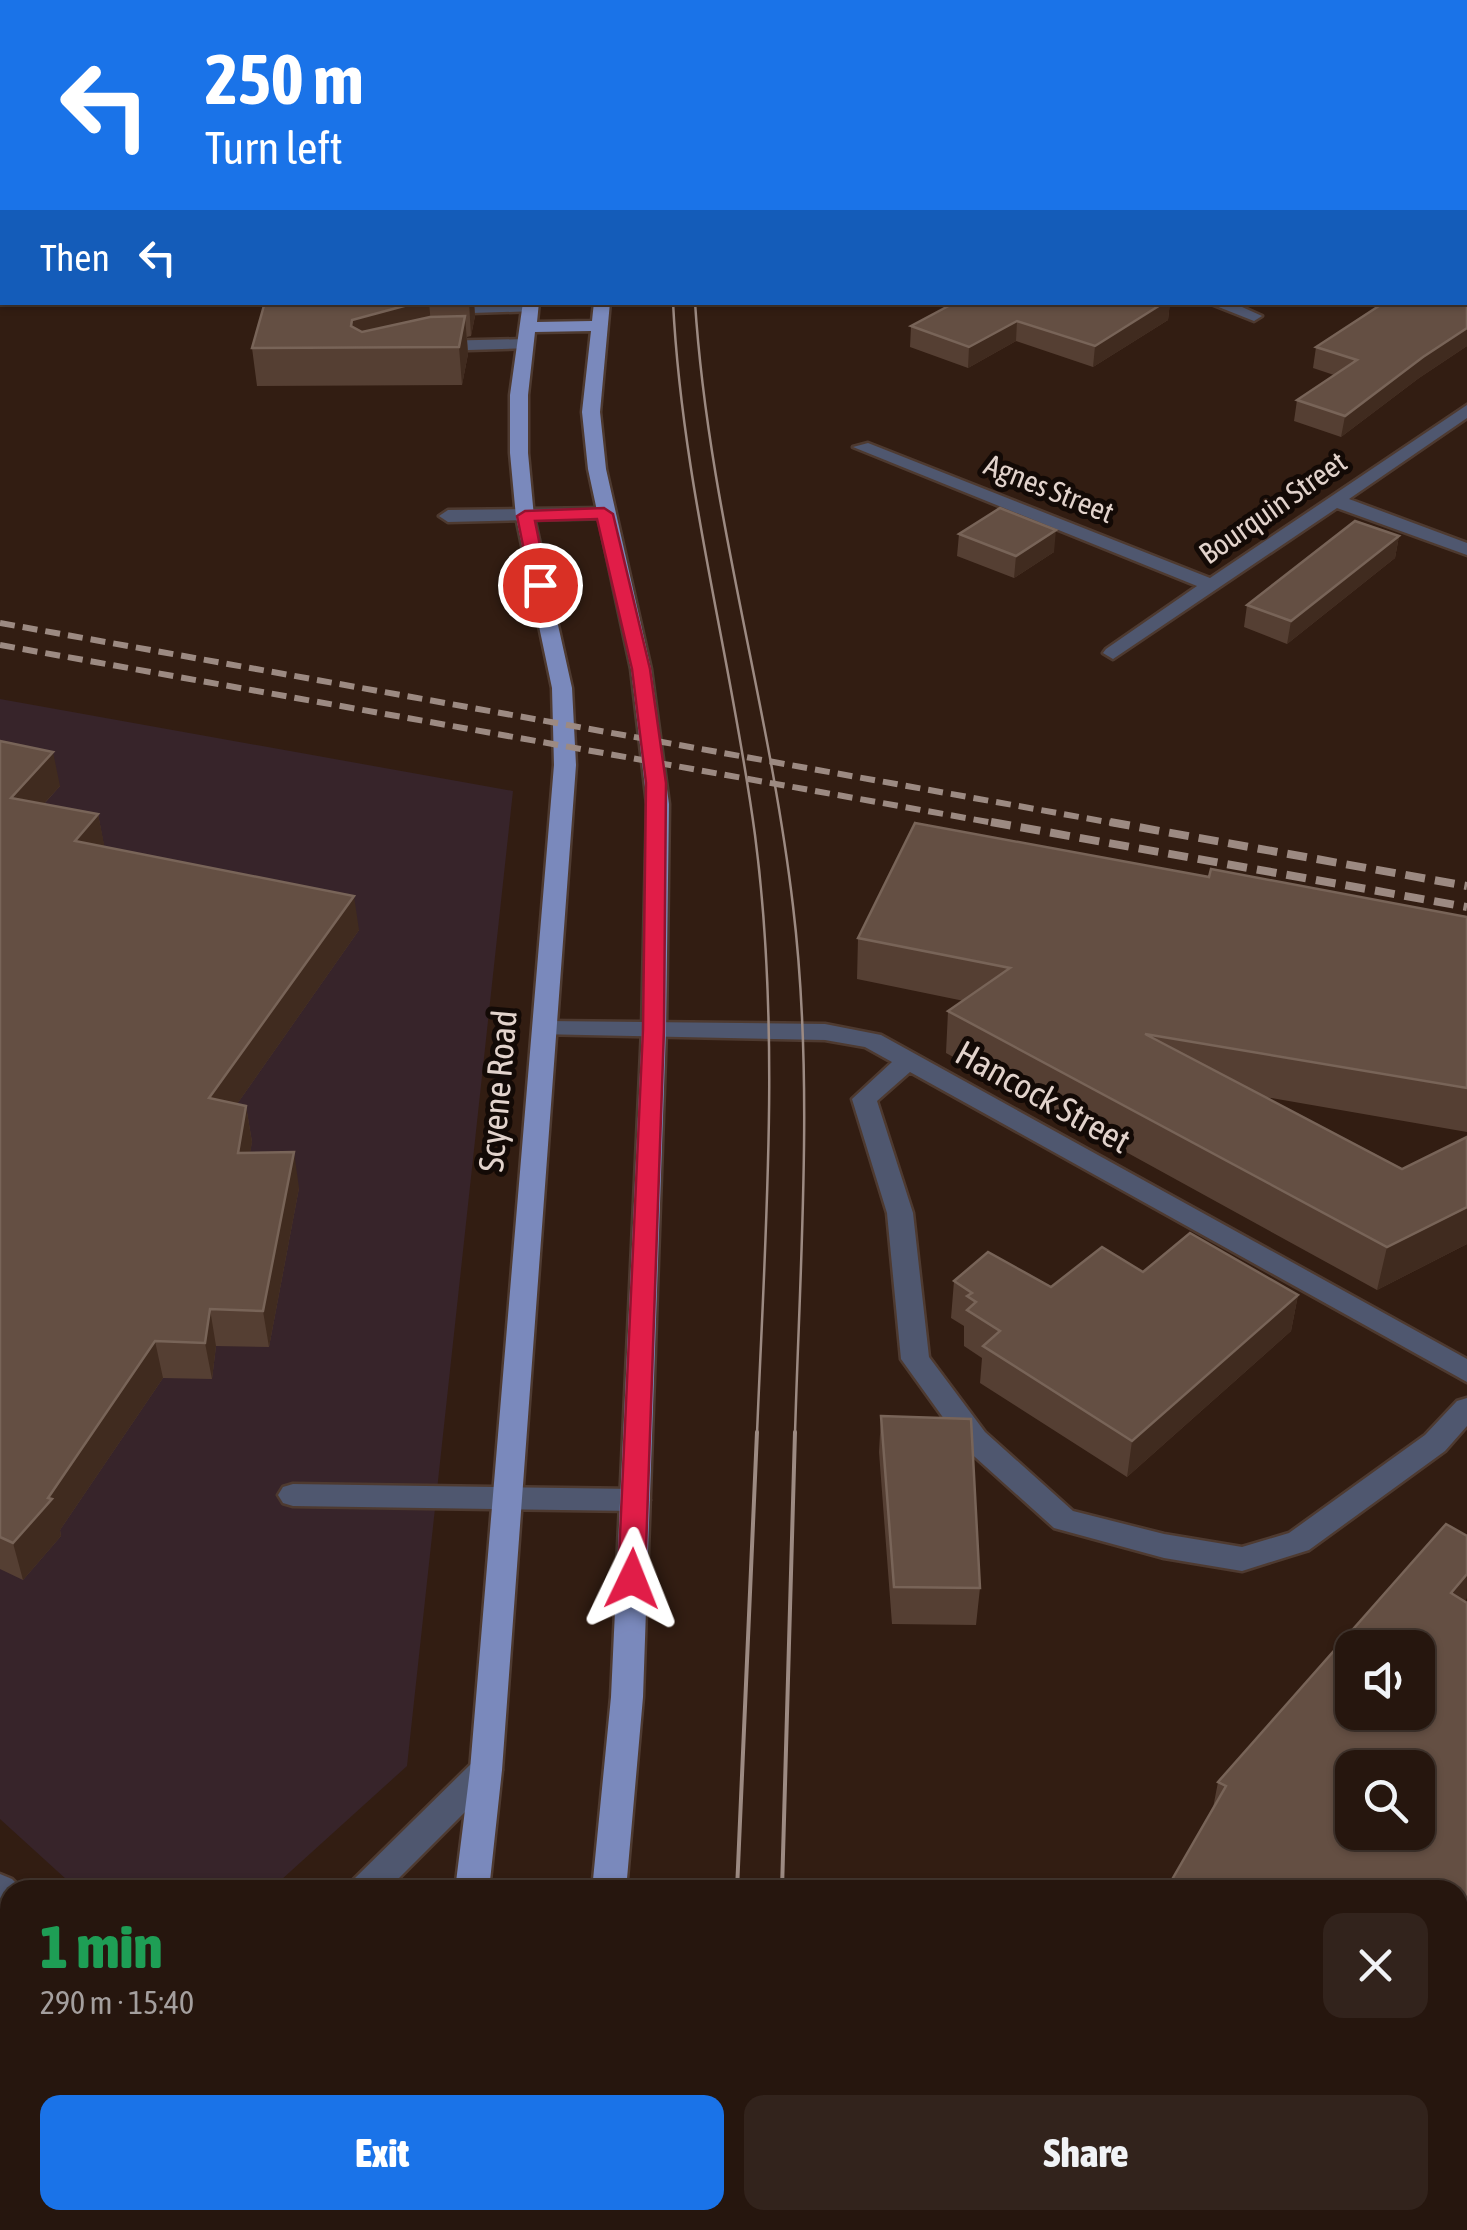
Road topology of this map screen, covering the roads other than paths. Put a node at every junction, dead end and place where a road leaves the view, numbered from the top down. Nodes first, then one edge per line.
1 (602, 305) edge
2 (1223, 305) edge
3 (420, 309) dead end
4 (1254, 316) dead end
5 (529, 320) edge
6 (600, 326) junction
7 (415, 349) edge
8 (1467, 410) edge
9 (862, 448) dead end
10 (1336, 502) junction
11 (604, 514) junction
12 (448, 516) dead end
13 (525, 516) junction
14 (1467, 549) edge
15 (1213, 586) junction
16 (1112, 653) dead end
17 (654, 1029) junction
18 (546, 1030) junction
19 (908, 1062) junction
20 (1467, 1372) edge
21 (1467, 1408) edge
22 (293, 1495) dead end
23 (507, 1498) junction
24 (635, 1500) junction
25 (486, 1770) junction
26 (375, 1880) edge
27 (473, 1880) edge
28 (610, 1880) edge

1 - 6 main road
2 - 4 street
3 - 5 street
5 - 6 main road
5 - 7 street
5 - 13 main road, Scyene Road
6 - 11 main road
8 - 10 street, Bourquin Street
9 - 15 street, Agnes Street
10 - 14 street
10 - 15 street, Bourquin Street
11 - 13 street
11 - 17 main road
12 - 13 street
13 - 18 main road, Scyene Road
15 - 16 street, Bourquin Street
17 - 18 street, Hancock Street
17 - 19 street, Hancock Street
17 - 24 main road
18 - 23 main road, Scyene Road
19 - 20 street, Hancock Street
19 - 21 street
22 - 23 street
23 - 24 street
23 - 25 main road, Scyene Road
24 - 28 main road
25 - 26 street
25 - 27 main road, Scyene Road

